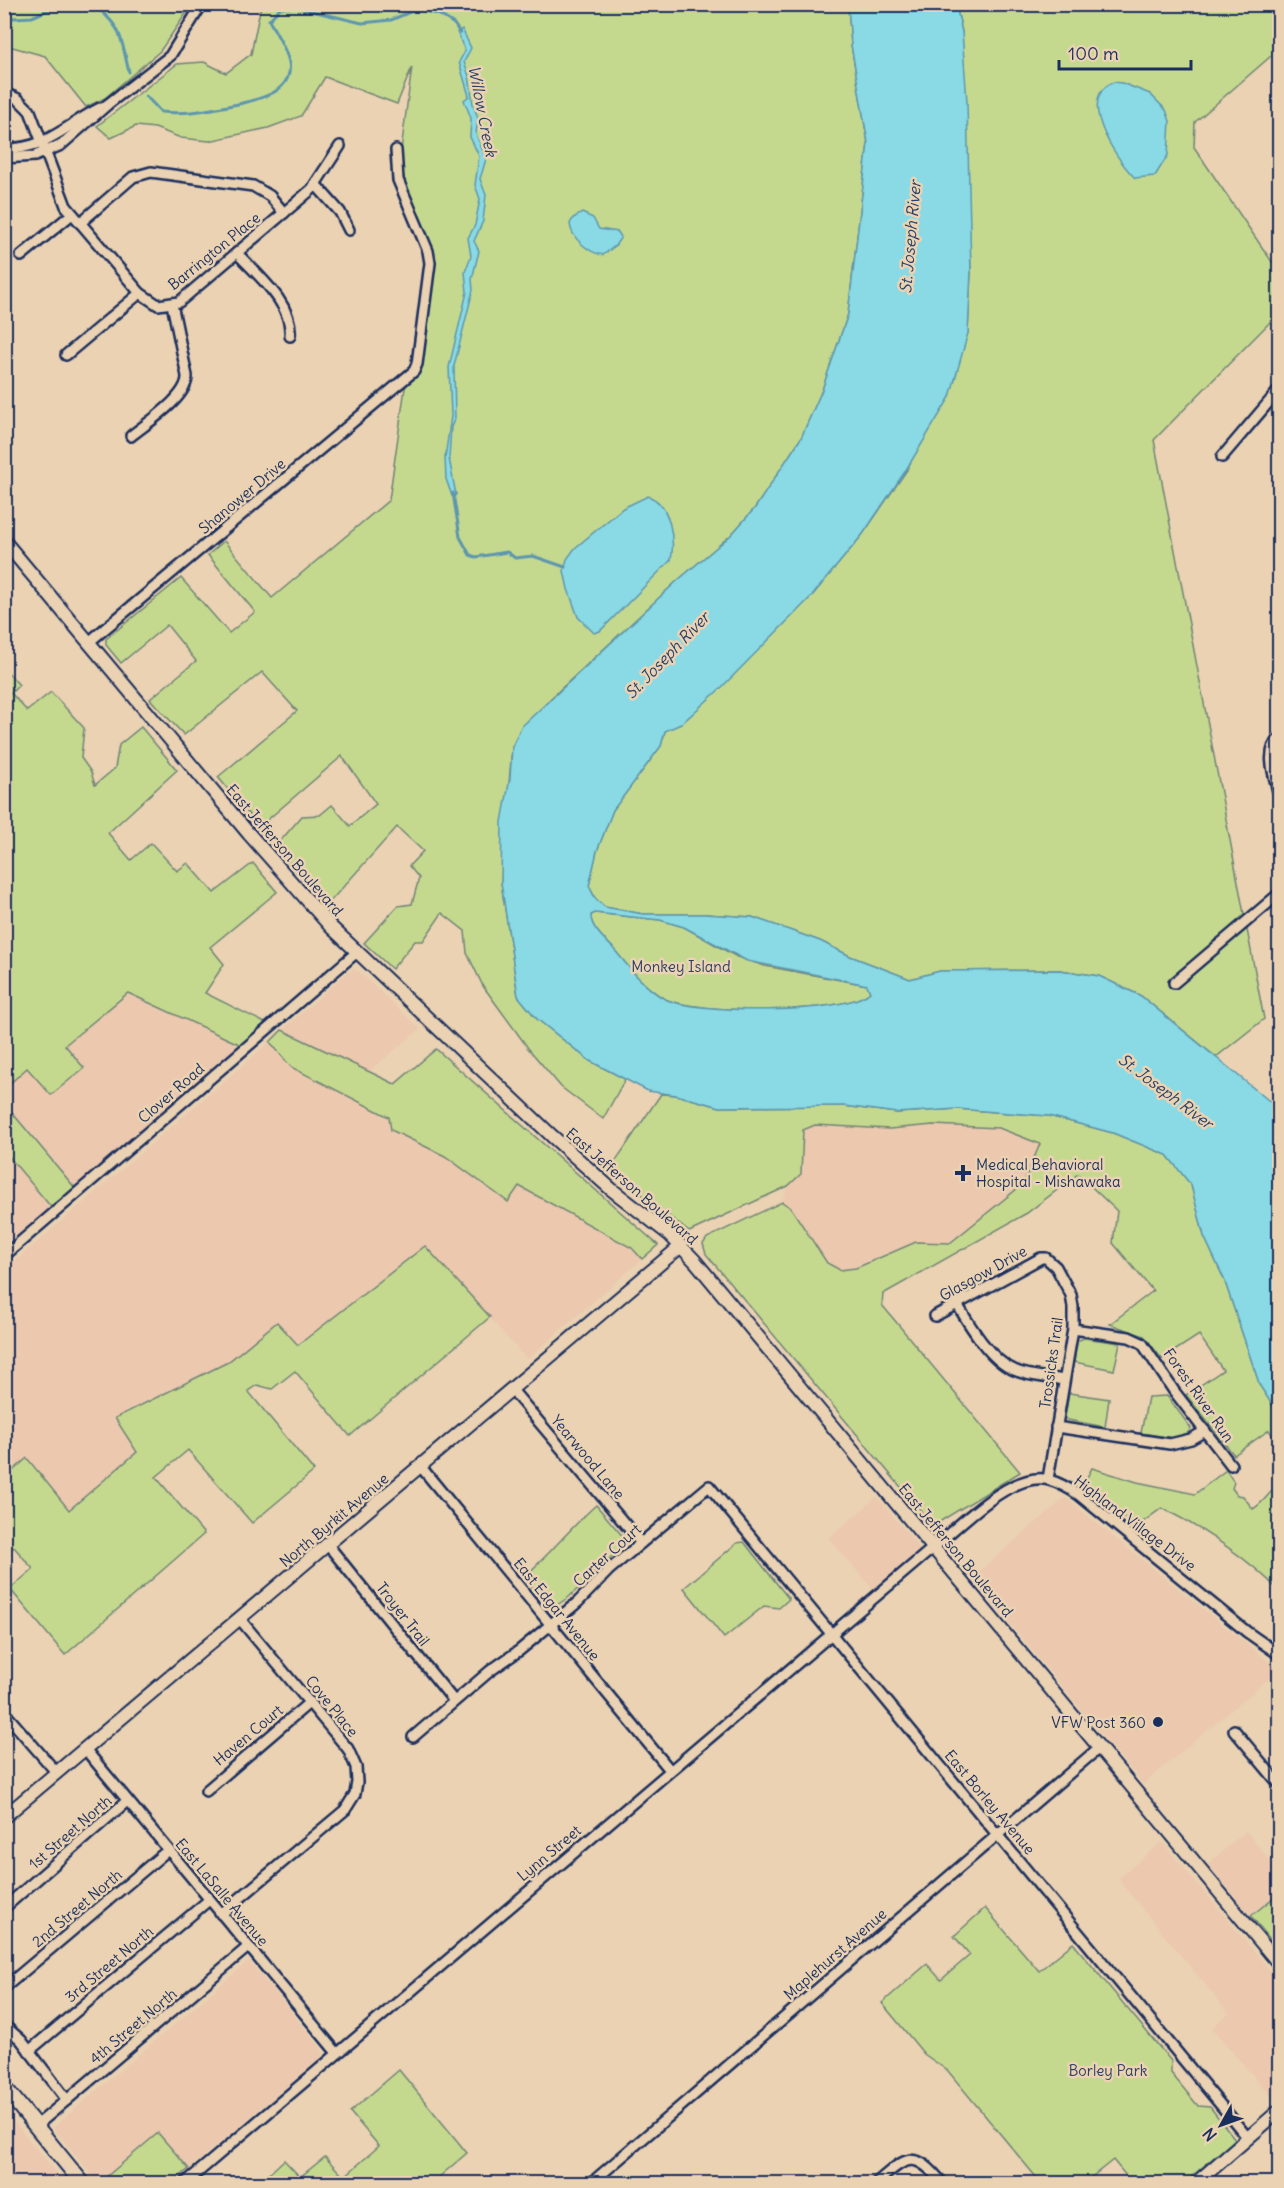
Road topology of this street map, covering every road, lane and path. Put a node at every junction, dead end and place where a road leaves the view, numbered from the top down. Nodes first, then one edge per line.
1 (202, 4) edge
2 (4, 93) edge
3 (340, 146) dead end
4 (4, 148) edge
5 (44, 148) junction
6 (396, 150) dead end
7 (4, 158) edge
8 (316, 185) junction
9 (284, 213) junction
10 (72, 214) junction
11 (80, 223) junction
12 (349, 230) dead end
13 (237, 253) junction
14 (21, 256) dead end
15 (140, 293) junction
16 (172, 304) junction
17 (290, 336) dead end
18 (66, 355) dead end
19 (1280, 389) edge
20 (131, 436) dead end
21 (1222, 457) dead end
22 (4, 541) edge
23 (89, 642) junction
24 (1280, 738) edge
25 (1280, 800) edge
26 (1280, 893) edge
27 (357, 952) junction
28 (1174, 983) dead end
29 (681, 1246) junction
30 (4, 1256) edge
31 (1046, 1258) joint
32 (957, 1304) junction
33 (935, 1316) dead end
34 (1073, 1329) junction
35 (1064, 1380) junction
36 (512, 1390) junction
37 (1056, 1427) junction
38 (1205, 1431) junction
39 (1231, 1465) dead end
40 (421, 1467) junction
41 (1048, 1479) junction
42 (709, 1486) joint
43 (641, 1543) junction
44 (328, 1545) junction
45 (934, 1547) junction
46 (239, 1618) junction
47 (550, 1625) junction
48 (831, 1635) junction
49 (1280, 1655) edge
50 (454, 1701) junction
51 (310, 1702) junction
52 (4, 1712) edge
53 (1234, 1730) dead end
54 (412, 1737) dead end
55 (1100, 1747) junction
56 (85, 1749) junction
57 (670, 1770) junction
58 (57, 1773) junction
59 (1280, 1785) edge
60 (206, 1791) dead end
61 (128, 1801) junction
62 (4, 1817) edge
63 (997, 1834) junction
64 (168, 1850) junction
65 (208, 1900) junction
66 (4, 1908) edge
67 (221, 1914) junction
68 (248, 1947) junction
69 (1280, 1965) edge
70 (4, 1988) edge
71 (4, 2025) edge
72 (29, 2051) junction
73 (337, 2053) junction
74 (4, 2087) edge
75 (67, 2100) junction
76 (1280, 2110) edge
77 (36, 2126) junction
78 (1248, 2138) junction
79 (82, 2184) edge
80 (184, 2184) edge
81 (590, 2184) edge
82 (875, 2184) edge
83 (943, 2184) edge
84 (1195, 2184) edge

1 - 5 street
2 - 5 street, Barrington Place
3 - 8 street, Barrington Place
4 - 5 street
5 - 7 street
5 - 10 street, Barrington Place
6 - 23 street, Shanower Drive
8 - 9 street, Barrington Place
8 - 12 street
9 - 11 street
9 - 13 street, Barrington Place
10 - 11 street, Barrington Place
10 - 14 street
11 - 15 street, Barrington Place
13 - 16 street, Barrington Place
13 - 17 street
15 - 16 street, Barrington Place
15 - 18 street
16 - 20 street
19 - 21 street
22 - 23 street, East Jefferson Boulevard
23 - 27 street, East Jefferson Boulevard
24 - 25 street
26 - 28 street
27 - 29 street, East Jefferson Boulevard
27 - 30 street, Clover Road
29 - 36 street, North Byrkit Avenue
29 - 45 street, East Jefferson Boulevard
31 - 32 street, Glasgow Drive
31 - 34 street, Trossicks Trail
32 - 33 street, Glasgow Drive
32 - 35 street
34 - 35 street, Trossicks Trail
34 - 38 street, Forest River Run
35 - 37 street, Trossicks Trail
36 - 40 street, North Byrkit Avenue
36 - 43 street, Yearwood Lane
37 - 38 street
37 - 41 street, Trossicks Trail
38 - 39 street, Forest River Run
40 - 44 street, North Byrkit Avenue
40 - 47 street, East Edgar Avenue
41 - 45 street
41 - 49 street, Highland Village Drive
42 - 43 street, Carter Court
42 - 48 street, East Borley Avenue
43 - 47 street, Carter Court
44 - 46 street, North Byrkit Avenue
44 - 50 street, Troyer Trail
45 - 48 street, Lynn Street
45 - 55 street, East Jefferson Boulevard
46 - 51 street, Cove Place
46 - 56 street, North Byrkit Avenue
47 - 50 street, Carter Court
47 - 57 street, East Edgar Avenue
48 - 57 street, Lynn Street
48 - 63 street, East Borley Avenue
50 - 54 street, Carter Court
51 - 60 street, Haven Court
51 - 67 street, Cove Place
52 - 58 street
53 - 59 street
55 - 63 street, Maplehurst Avenue
55 - 69 street, East Jefferson Boulevard
56 - 58 street, North Byrkit Avenue
56 - 61 street, East LaSalle Avenue
57 - 73 street, Lynn Street
58 - 62 street, North Byrkit Avenue
61 - 64 street, East LaSalle Avenue
61 - 66 street, 1st Street North
63 - 78 street, East Borley Avenue
63 - 81 street, Maplehurst Avenue
64 - 65 street, East LaSalle Avenue
64 - 70 street, 2nd Street North
65 - 67 street, East LaSalle Avenue
65 - 72 street, 3rd Street North
67 - 68 street, East LaSalle Avenue
68 - 73 street, East LaSalle Avenue
68 - 75 street, 4th Street North
71 - 72 street
72 - 75 street
73 - 80 street, Lynn Street
74 - 77 main road
75 - 77 street, 4th Street North
76 - 78 street
77 - 79 main road
78 - 84 street
82 - 83 street

